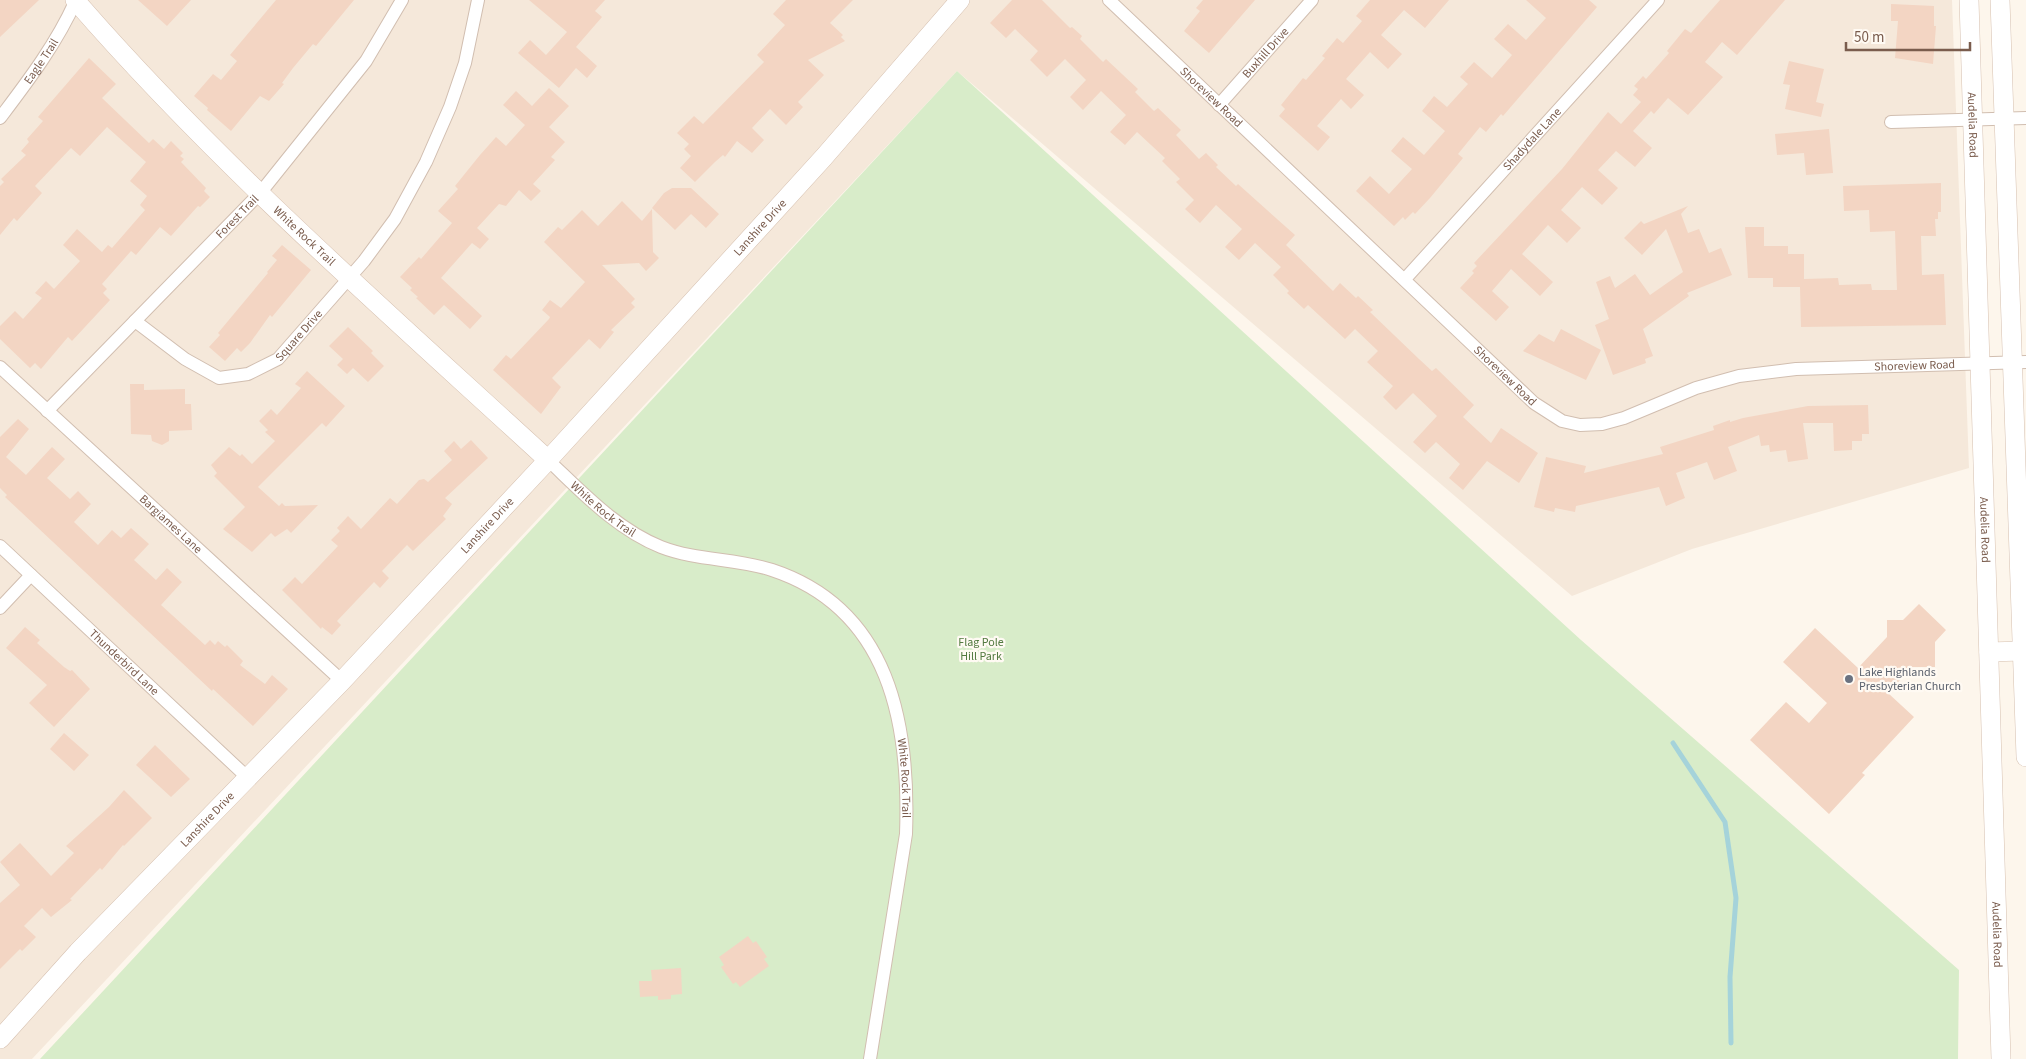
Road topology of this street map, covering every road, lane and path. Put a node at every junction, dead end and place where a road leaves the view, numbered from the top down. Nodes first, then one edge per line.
1 (75, 0) edge
2 (402, 0) edge
3 (478, 0) edge
4 (960, 0) edge
5 (1109, 0) edge
6 (1312, 0) edge
7 (1658, 0) edge
8 (1969, 0) edge
9 (2000, 0) edge
10 (1219, 105) junction
11 (0, 118) edge
12 (2003, 118) junction
13 (2026, 118) edge
14 (1973, 119) junction
15 (1891, 122) dead end
16 (261, 192) junction
17 (350, 278) junction
18 (1405, 279) junction
19 (135, 321) junction
20 (2019, 362) edge
21 (1979, 363) junction
22 (0, 367) edge
23 (47, 411) junction
24 (548, 460) junction
25 (0, 546) edge
26 (31, 575) junction
27 (0, 608) edge
28 (2022, 651) junction
29 (1989, 652) junction
30 (342, 682) junction
31 (2026, 757) edge
32 (247, 778) junction
33 (0, 1039) edge
34 (870, 1059) edge
35 (2001, 1059) edge

1 - 11 street, Eagle Trail
1 - 16 street, White Rock Trail
2 - 16 street, Forest Trail
3 - 17 street
4 - 24 street, Lanshire Drive
5 - 10 street, Shoreview Road
6 - 10 street, Buxhill Drive
7 - 18 street, Shadydale Lane
8 - 14 street, Audelia Road
9 - 12 street
10 - 18 street, Shoreview Road
12 - 13 street
12 - 14 street
12 - 20 street
14 - 15 street
14 - 21 street, Audelia Road
16 - 17 street, White Rock Trail
16 - 19 street, Forest Trail
17 - 19 street, Square Drive
17 - 24 street, White Rock Trail
18 - 21 street, Shoreview Road
19 - 23 street, Forest Trail
20 - 21 street, Shoreview Road
20 - 28 street
21 - 29 street, Audelia Road
22 - 23 street, Bargiames Lane
23 - 30 street, Bargiames Lane
24 - 30 street, Lanshire Drive
24 - 34 street, White Rock Trail
25 - 26 street, Thunderbird Lane
26 - 27 street
26 - 32 street, Thunderbird Lane
28 - 29 street
28 - 31 street
29 - 35 street, Audelia Road
30 - 32 street, Lanshire Drive
32 - 33 street, Lanshire Drive

